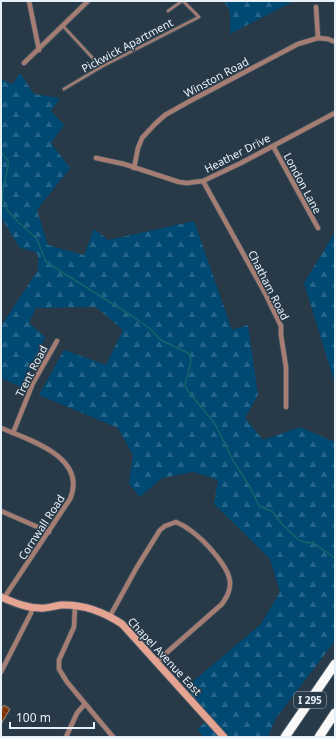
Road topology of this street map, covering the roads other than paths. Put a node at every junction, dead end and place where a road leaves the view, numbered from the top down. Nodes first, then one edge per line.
1 (29, 1) edge
2 (88, 1) edge
3 (182, 1) edge
4 (316, 7) dead end
5 (168, 12) dead end
6 (63, 26) junction
7 (318, 38) junction
8 (335, 42) edge
9 (38, 50) junction
10 (24, 62) dead end
11 (100, 67) junction
12 (64, 90) dead end
13 (335, 113) edge
14 (273, 146) junction
15 (96, 158) dead end
16 (134, 168) junction
17 (203, 180) junction
18 (318, 228) dead end
19 (57, 341) dead end
20 (286, 407) dead end
21 (1, 428) edge
22 (13, 433) junction
23 (1, 511) edge
24 (49, 532) junction
25 (3, 598) edge
26 (75, 606) junction
27 (32, 608) junction
28 (110, 616) junction
29 (156, 662) junction
30 (335, 664) edge
31 (1, 672) edge
32 (85, 704) junction
33 (335, 713) edge
34 (66, 737) edge
35 (113, 737) edge
36 (224, 737) edge
37 (285, 737) edge
38 (319, 737) edge

1 - 9 street
2 - 6 street
3 - 5 lane
3 - 11 lane, Pickwick Apartment
4 - 7 street
6 - 9 street
6 - 11 lane
7 - 8 street, Winston Road
7 - 16 street, Winston Road
9 - 10 street
11 - 12 lane, Pickwick Apartment
13 - 14 street, Heather Drive
14 - 17 street, Heather Drive
14 - 18 street, London Lane
15 - 16 street, Heather Drive
16 - 17 street, Heather Drive
17 - 20 street, Chatham Road
19 - 22 street, Trent Road
21 - 22 street, Cornwall Road
22 - 24 street, Cornwall Road
23 - 24 street
24 - 25 street, Cornwall Road
25 - 27 street
26 - 27 street, Chapel Avenue East
26 - 28 street, Chapel Avenue East
26 - 32 street
27 - 31 street
28 - 29 street, Chapel Avenue East
28 - 29 street
29 - 36 street, Chapel Avenue East
30 - 37 highway, I 295
32 - 34 street
32 - 35 street
33 - 38 highway, I 295

